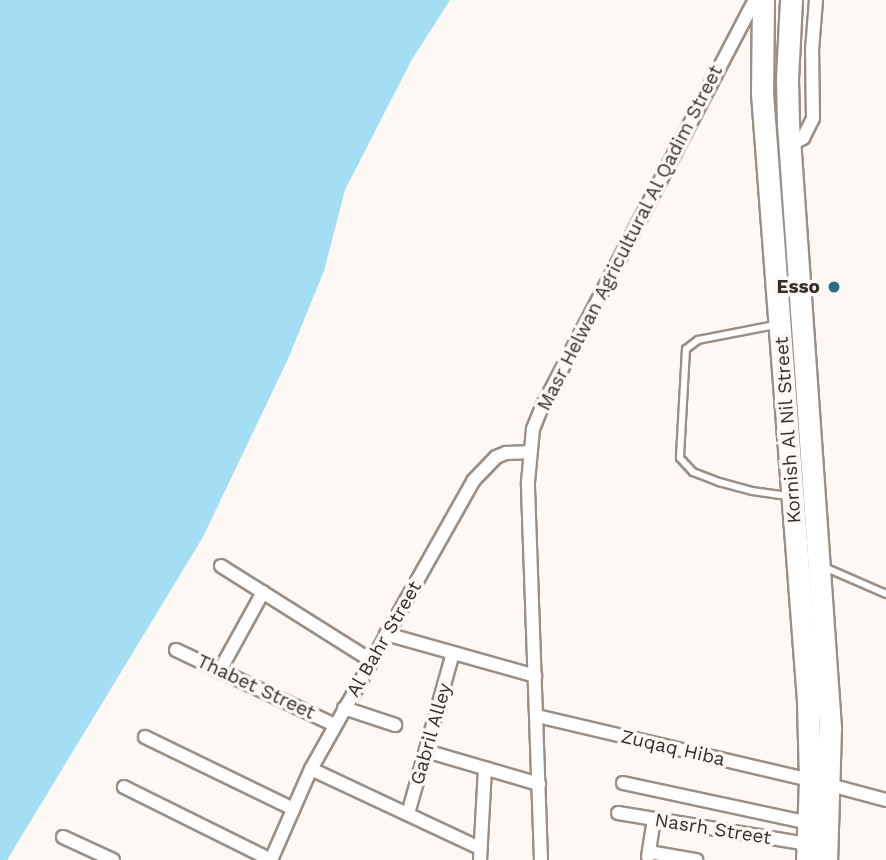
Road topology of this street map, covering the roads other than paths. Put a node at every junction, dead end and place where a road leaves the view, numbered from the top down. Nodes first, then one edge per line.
1 (755, 0) edge
2 (763, 0) edge
3 (791, 0) edge
4 (816, 0) edge
5 (790, 145) junction
6 (780, 324) junction
7 (529, 452) junction
8 (815, 494) junction
9 (792, 496) junction
10 (819, 565) junction
11 (221, 566) dead end
12 (263, 592) junction
13 (886, 594) edge
14 (386, 635) junction
15 (176, 650) dead end
16 (453, 653) junction
17 (372, 661) junction
18 (220, 670) junction
19 (535, 676) junction
20 (344, 708) junction
21 (537, 716) junction
22 (335, 725) junction
23 (395, 725) dead end
24 (145, 737) dead end
25 (426, 751) junction
26 (485, 768) junction
27 (310, 769) junction
28 (624, 783) dead end
29 (820, 783) junction
30 (539, 784) junction
31 (124, 788) dead end
32 (886, 800) edge
33 (292, 809) junction
34 (618, 813) dead end
35 (408, 814) junction
36 (654, 819) junction
37 (63, 837) dead end
38 (808, 842) edge
39 (480, 854) edge
40 (649, 856) edge
41 (114, 860) edge
42 (271, 860) edge
43 (541, 860) edge
44 (696, 860) edge
45 (826, 860) edge

1 - 7 street, Masr Helwan Agricultural Al Qadim Street
2 - 6 highway, Kornish Al Nil Street
3 - 5 highway, Kornish Al Nil Street
4 - 5 street
5 - 8 highway, Kornish Al Nil Street
6 - 9 highway, Kornish Al Nil Street
6 - 9 lane
7 - 14 street, Al Bahr Street
7 - 19 street, Masr Helwan Agricultural Al Qadim Street
8 - 9 lane
8 - 10 highway, Kornish Al Nil Street
9 - 29 highway, Kornish Al Nil Street
10 - 13 lane
10 - 29 highway, Kornish Al Nil Street
11 - 12 street
12 - 17 street
12 - 18 street
14 - 16 street
14 - 17 street, Al Bahr Street
15 - 18 street, Thabet Street
16 - 19 street
16 - 25 street, Gabril Alley
17 - 20 street, Al Bahr Street
18 - 22 street, Thabet Street
19 - 21 street, Masr Helwan Agricultural Al Qadim Street
20 - 22 street, Al Bahr Street
20 - 23 street
21 - 29 street, Zuqaq Hiba
21 - 30 street, Masr Helwan Agricultural Al Qadim Street
22 - 27 street, Al Bahr Street
24 - 33 street
25 - 26 street
25 - 35 street, Gabril Alley
26 - 30 street
26 - 39 street
27 - 33 street, Al Bahr Street
27 - 35 street
28 - 38 street
29 - 32 street, Zuqaq Hiba
29 - 38 highway, Kornish Al Nil Street
29 - 45 highway, Kornish Al Nil Street
30 - 43 street, Masr Helwan Agricultural Al Qadim Street
31 - 42 street
33 - 42 street, Al Bahr Street
34 - 36 street, Nasrh Street
35 - 39 street
36 - 38 street, Nasrh Street
36 - 40 street
37 - 41 street
40 - 44 street

